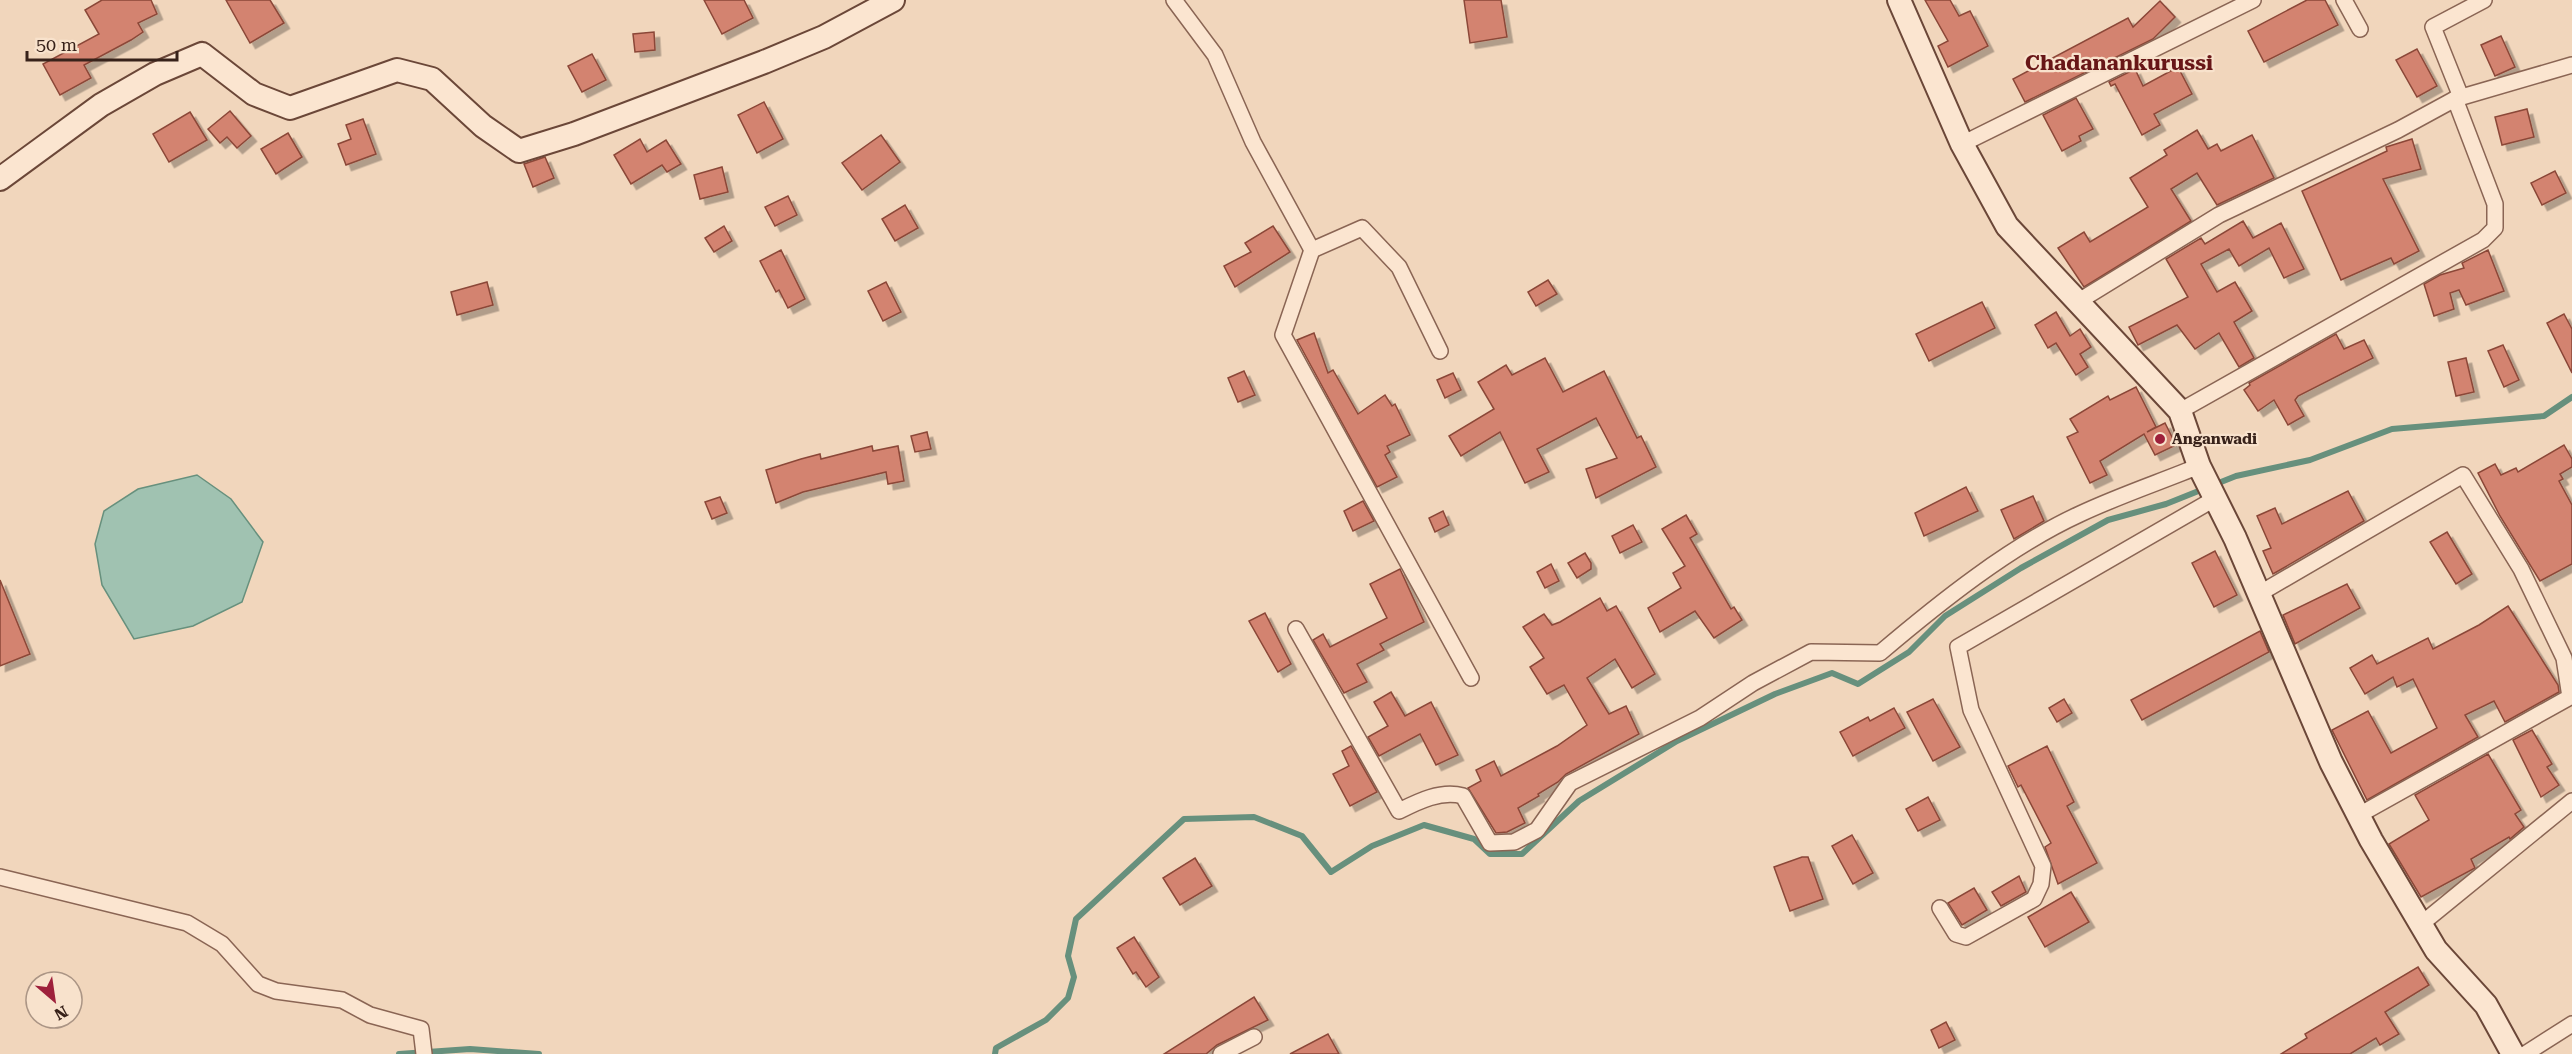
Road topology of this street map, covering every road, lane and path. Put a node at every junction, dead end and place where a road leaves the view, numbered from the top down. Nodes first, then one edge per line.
1 (893, 0) edge
2 (1173, 0) edge
3 (1899, 0) edge
4 (2253, 0) edge
5 (2344, 0) edge
6 (2484, 0) edge
7 (2360, 29) dead end
8 (2572, 65) edge
9 (2458, 98) junction
10 (1962, 144) junction
11 (0, 179) edge
12 (1312, 250) junction
13 (2079, 302) junction
14 (1440, 351) dead end
15 (2180, 411) junction
16 (2208, 481) junction
17 (2258, 595) junction
18 (1296, 629) dead end
19 (1471, 678) dead end
20 (2572, 801) edge
21 (2359, 815) junction
22 (0, 877) edge
23 (1940, 908) dead end
24 (2420, 925) junction
25 (2572, 1024) edge
26 (1254, 1037) dead end
27 (424, 1054) edge
28 (1221, 1054) edge
29 (2513, 1054) edge
30 (2525, 1054) edge

1 - 11 street
2 - 12 street
3 - 10 street
4 - 10 street
5 - 7 street
6 - 9 street
8 - 9 street
9 - 13 street
9 - 15 street
10 - 13 street
12 - 14 street
12 - 19 street
13 - 15 street
15 - 16 street
16 - 17 street
16 - 18 street
16 - 23 street
17 - 21 street
17 - 21 street
20 - 24 street
21 - 24 street
22 - 27 street
24 - 29 street
25 - 30 street
26 - 28 street

